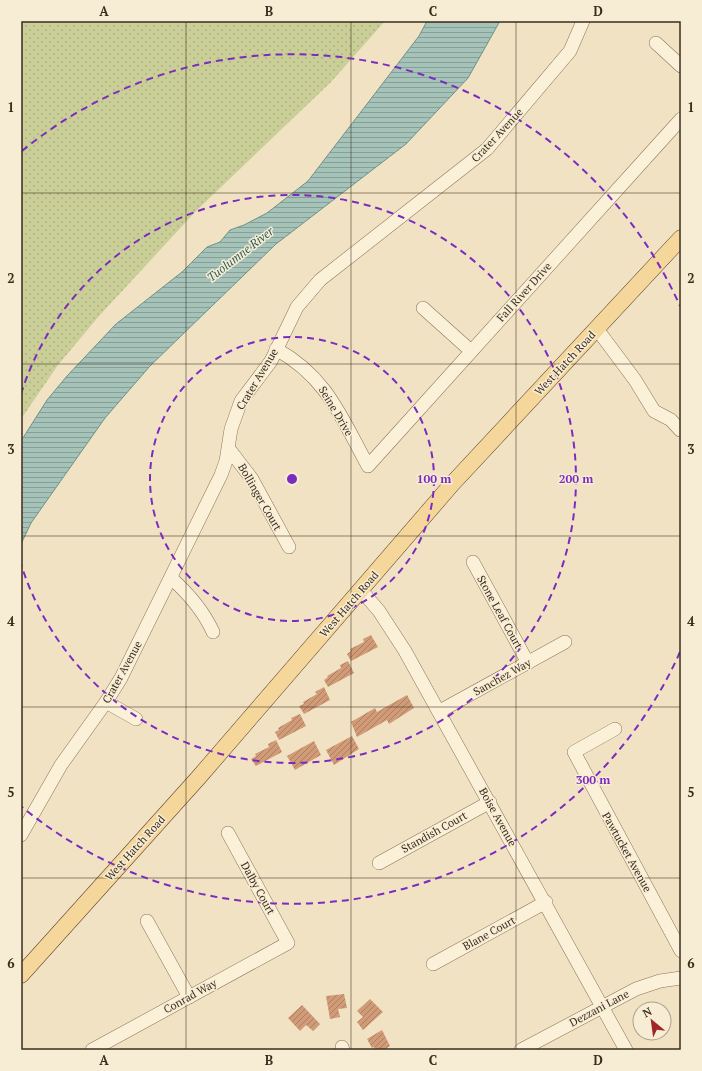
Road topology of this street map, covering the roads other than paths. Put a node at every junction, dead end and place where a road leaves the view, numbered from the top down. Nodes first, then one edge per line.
1 (583, 21) edge
2 (656, 44) dead end
3 (681, 66) edge
4 (681, 119) edge
5 (681, 238) edge
6 (423, 308) dead end
7 (597, 329) junction
8 (276, 350) junction
9 (471, 351) junction
10 (680, 430) edge
11 (228, 449) junction
12 (368, 466) joint
13 (289, 547) dead end
14 (473, 562) dead end
15 (171, 578) junction
16 (361, 590) junction
17 (213, 632) dead end
18 (565, 642) dead end
19 (528, 662) junction
20 (106, 702) junction
21 (440, 711) junction
22 (136, 719) dead end
23 (615, 729) dead end
24 (490, 802) junction
25 (228, 833) dead end
26 (21, 835) edge
27 (379, 863) dead end
28 (546, 902) junction
29 (147, 921) dead end
30 (288, 943) joint
31 (681, 951) edge
32 (433, 964) dead end
33 (21, 974) edge
34 (681, 978) edge
35 (189, 997) junction
36 (602, 1006) junction
37 (92, 1050) edge
38 (521, 1050) edge
39 (626, 1050) edge

1 - 8 street, Crater Avenue
2 - 3 street
4 - 9 street, Fall River Drive
5 - 7 main road, West Hatch Road
6 - 9 street
7 - 10 street
7 - 16 main road, West Hatch Road
8 - 11 street, Crater Avenue
8 - 12 street, Seine Drive
9 - 12 street, Fall River Drive
11 - 13 street, Bollinger Court
11 - 15 street, Crater Avenue
14 - 19 street, Stone Leaf Court
15 - 17 street
15 - 20 street, Crater Avenue
16 - 21 street, Boise Avenue
16 - 33 main road, West Hatch Road
18 - 19 street, Sanchez Way
19 - 21 street, Sanchez Way
20 - 22 street
20 - 26 street, Crater Avenue
21 - 24 street, Boise Avenue
23 - 31 street, Pawtucket Avenue
24 - 27 street, Standish Court
24 - 28 street, Boise Avenue
25 - 30 street, Dalby Court
28 - 32 street, Blane Court
28 - 36 street, Boise Avenue
29 - 35 street
30 - 35 street, Conrad Way
34 - 36 street, Dezzani Lane
35 - 37 street, Conrad Way
36 - 38 street, Dezzani Lane
36 - 39 street, Boise Avenue

